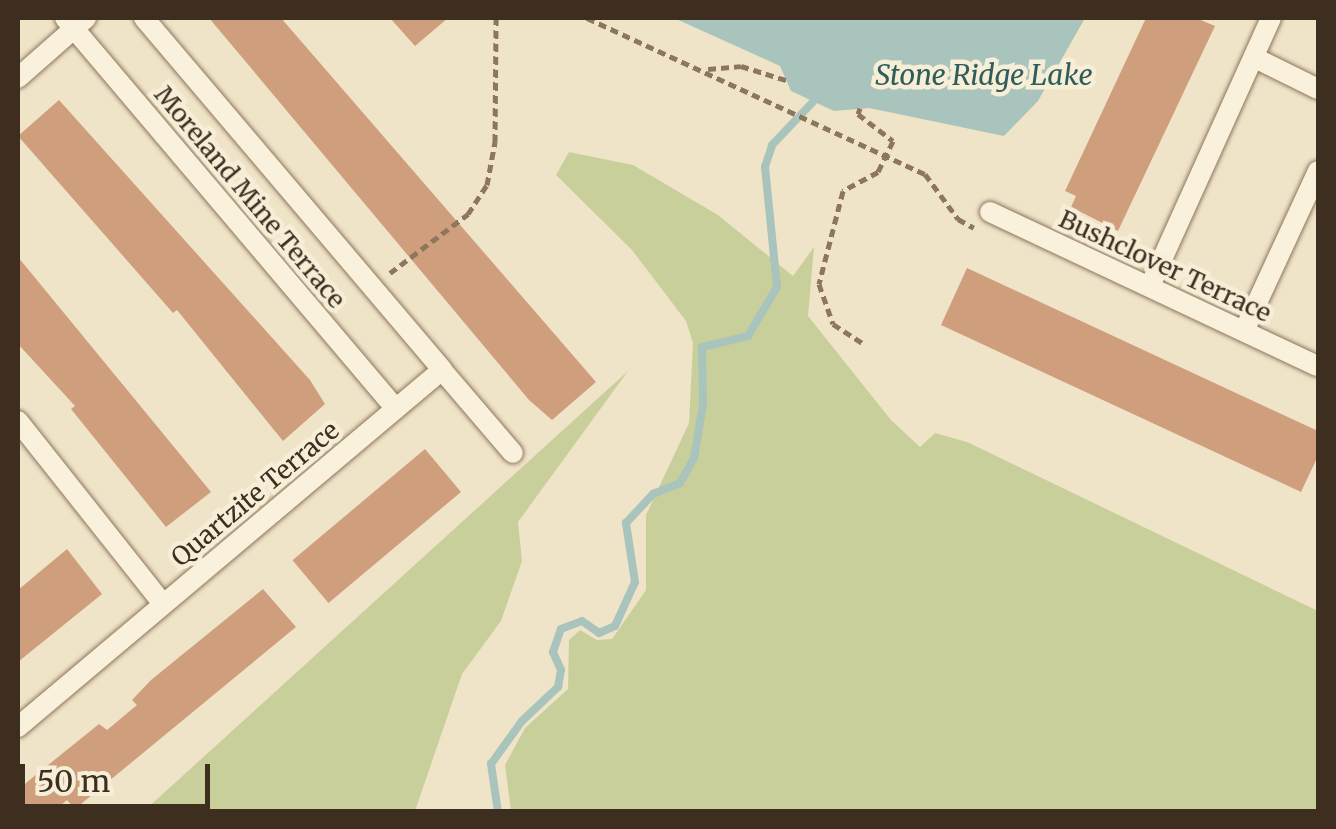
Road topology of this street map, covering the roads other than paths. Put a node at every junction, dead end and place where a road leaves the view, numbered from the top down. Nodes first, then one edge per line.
1 (144, 18) edge
2 (1272, 18) edge
3 (75, 21) edge
4 (1256, 59) junction
5 (18, 78) edge
6 (1318, 89) edge
7 (1318, 170) edge
8 (988, 222) road end
9 (1150, 286) junction
10 (1244, 331) junction
11 (1318, 366) edge
12 (442, 370) junction
13 (396, 409) junction
14 (18, 421) edge
15 (514, 453) dead end
16 (163, 604) junction
17 (18, 727) edge

1 - 12 street, Moreland Mine Terrace
2 - 4 street
3 - 5 street
3 - 13 street, Moreland Mine Terrace
4 - 6 street
4 - 9 street
7 - 10 street
8 - 9 street, Bushclover Terrace
9 - 10 street, Bushclover Terrace
10 - 11 street, Bushclover Terrace
12 - 13 street, Quartzite Terrace
12 - 15 street
13 - 16 street, Quartzite Terrace
14 - 16 street
16 - 17 street, Quartzite Terrace

